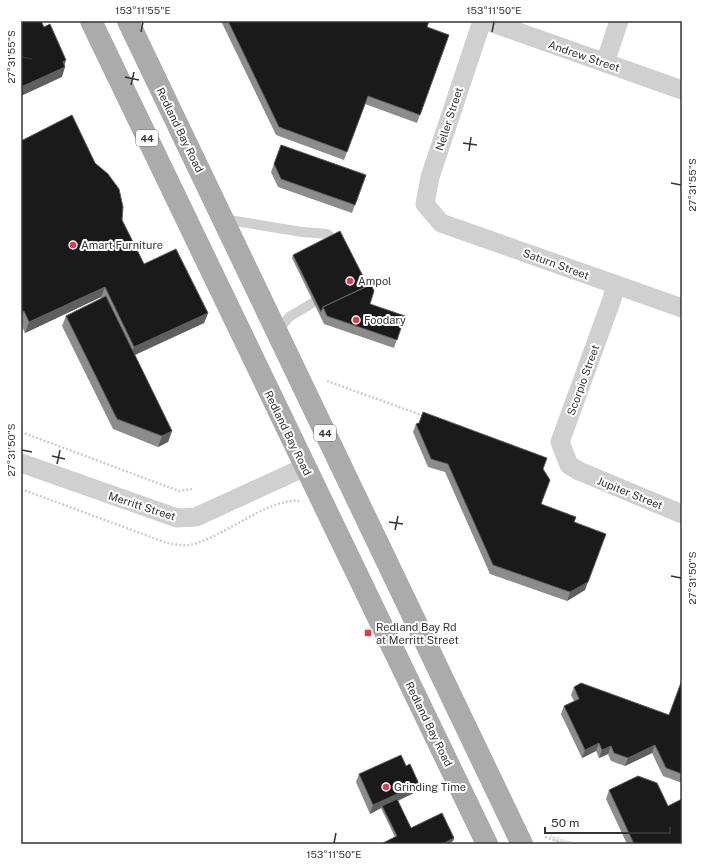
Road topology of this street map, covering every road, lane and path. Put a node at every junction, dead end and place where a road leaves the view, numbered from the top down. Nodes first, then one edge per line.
1 (90, 21) edge
2 (128, 21) edge
3 (482, 21) edge
4 (487, 21) edge
5 (619, 21) edge
6 (605, 63) junction
7 (682, 90) edge
8 (434, 215) joint
9 (222, 219) junction
10 (344, 252) edge
11 (615, 284) junction
12 (338, 289) edge
13 (682, 308) edge
14 (277, 332) junction
15 (327, 381) dead end
16 (426, 417) edge
17 (21, 432) edge
18 (21, 463) edge
19 (305, 467) junction
20 (578, 471) joint
21 (192, 489) dead end
22 (682, 514) edge
23 (545, 837) dead end
24 (487, 844) edge
25 (522, 844) edge
26 (566, 844) edge

1 - 19 main road, Redland Bay Road / 44
2 - 9 main road, Redland Bay Road / 44
3 - 8 street, Neller Street
4 - 6 street, Andrew Street
5 - 6 street
6 - 7 street, Andrew Street
8 - 11 street, Saturn Street
9 - 10 lane
9 - 14 main road, Redland Bay Road / 44
11 - 13 street, Saturn Street
11 - 20 street, Scorpio Street
12 - 14 lane
14 - 25 main road, Redland Bay Road / 44
15 - 16 path
17 - 21 path
18 - 19 street, Merritt Street
19 - 24 main road, Redland Bay Road / 44
20 - 22 street, Jupiter Street
23 - 26 path

